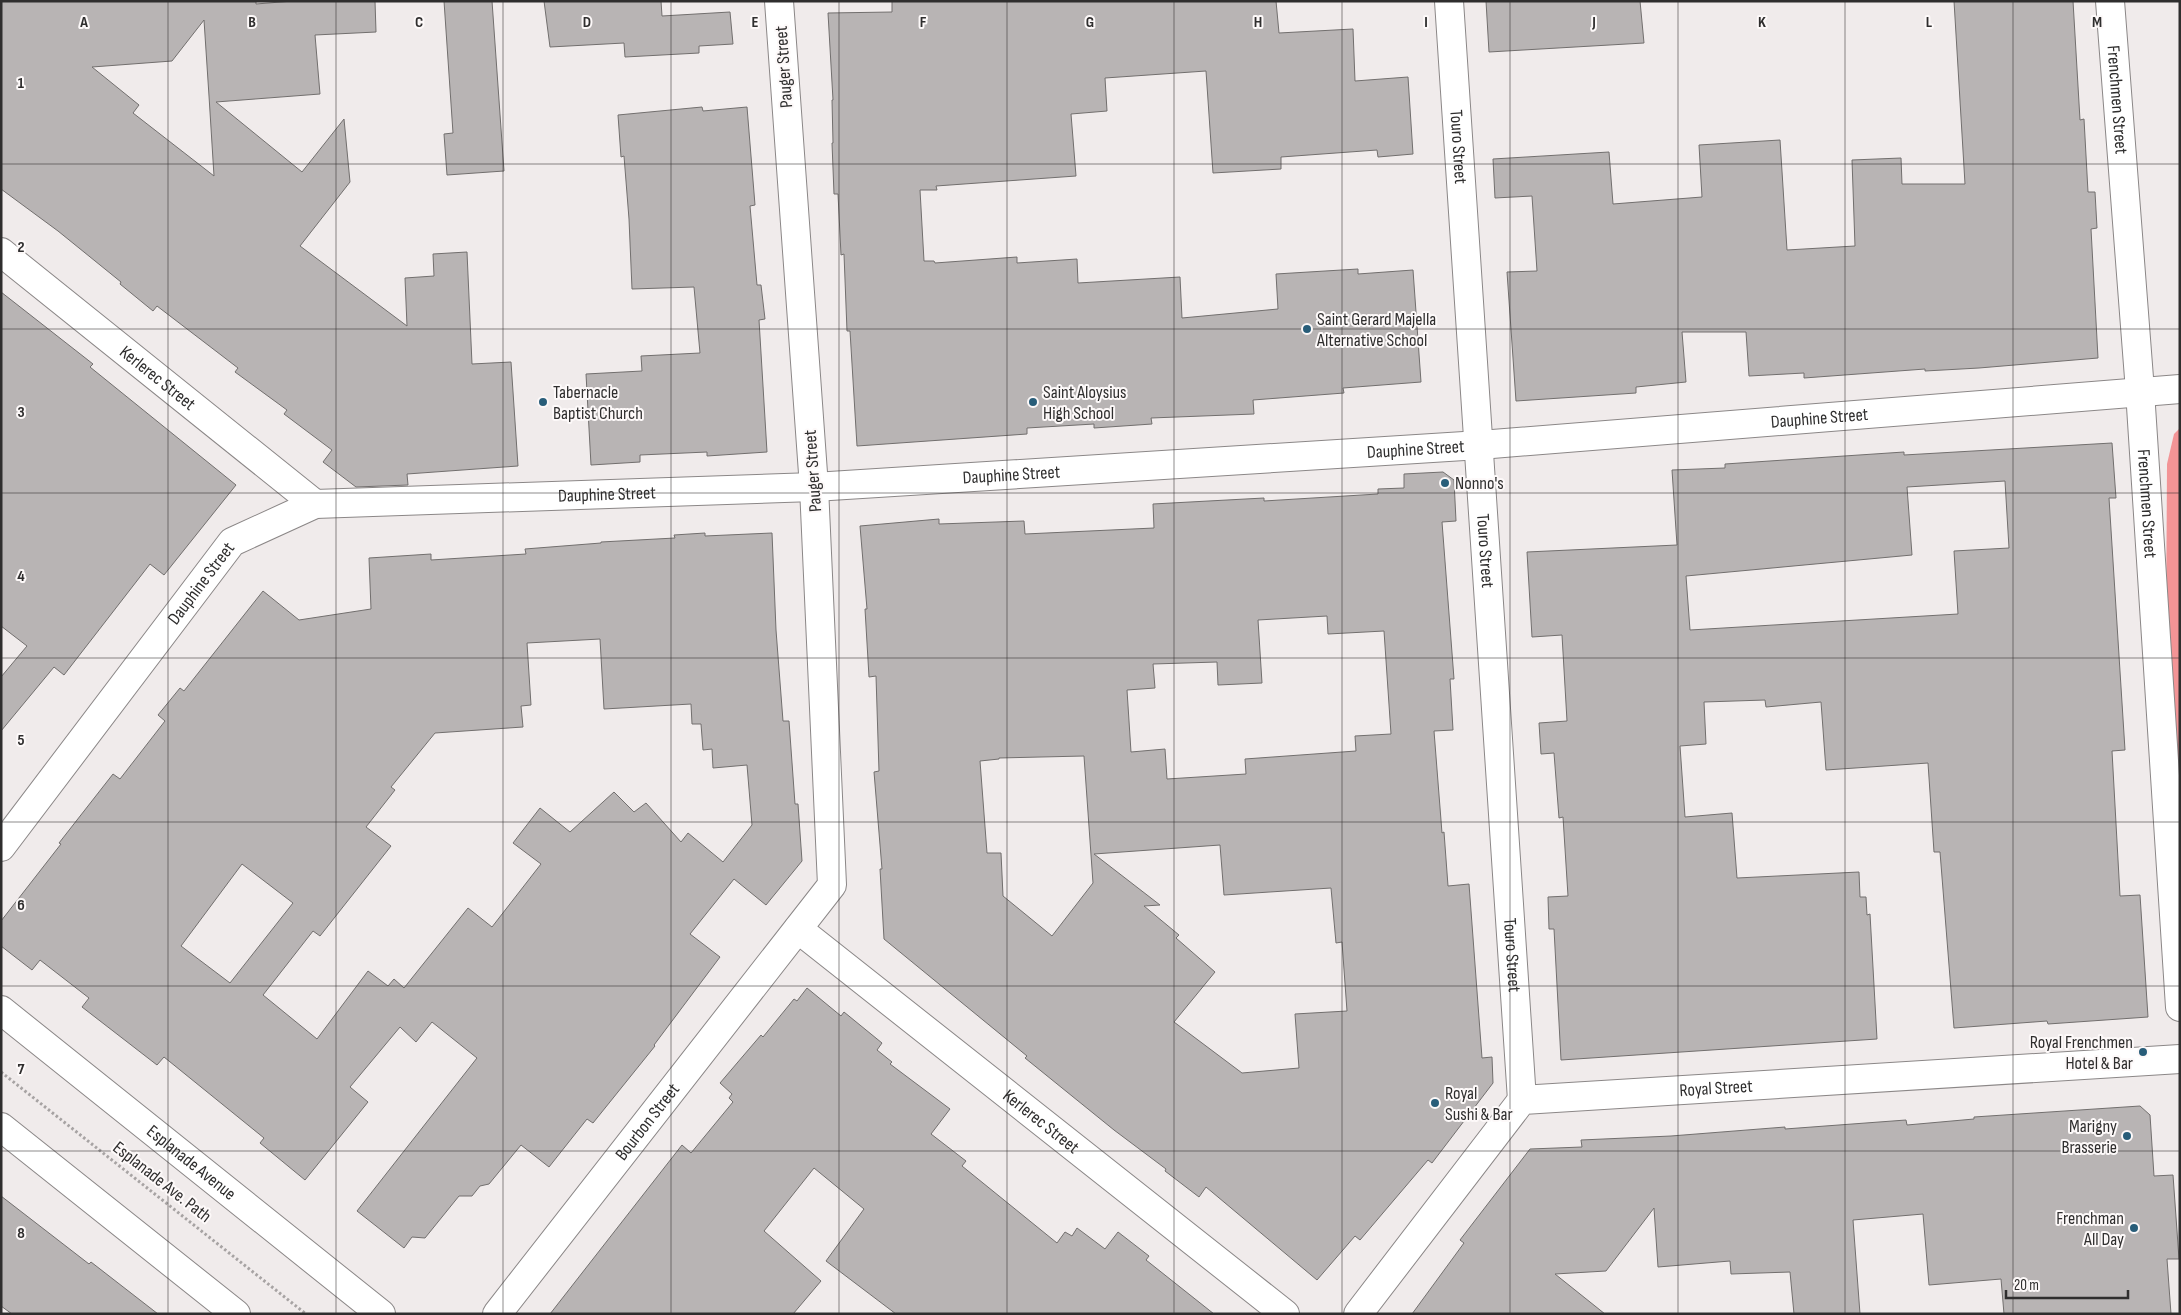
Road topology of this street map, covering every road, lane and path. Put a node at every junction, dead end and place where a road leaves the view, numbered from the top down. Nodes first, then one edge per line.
1 (779, 1) edge
2 (1450, 1) edge
3 (2110, 1) edge
4 (1, 252) edge
5 (2180, 389) edge
6 (2140, 391) junction
7 (1480, 445) junction
8 (814, 487) junction
9 (315, 504) junction
10 (1, 847) edge
11 (798, 929) junction
12 (2180, 1007) edge
13 (1, 1010) edge
14 (2180, 1059) edge
15 (1, 1072) edge
16 (1522, 1100) junction
17 (1, 1128) edge
18 (236, 1314) edge
19 (306, 1314) edge
20 (381, 1314) edge
21 (497, 1314) edge
22 (1285, 1314) edge
23 (1358, 1314) edge

1 - 8 street, Pauger Street
2 - 7 street, Touro Street
3 - 6 street, Frenchmen Street
4 - 9 street, Kerlerec Street
5 - 6 street, Dauphine Street
6 - 7 street, Dauphine Street
6 - 12 street, Frenchmen Street
7 - 8 street, Dauphine Street
7 - 16 street, Touro Street
8 - 9 street, Dauphine Street
8 - 11 street, Pauger Street
9 - 10 street, Dauphine Street
11 - 21 street, Bourbon Street
11 - 22 street, Kerlerec Street
13 - 20 street, Esplanade Avenue
14 - 16 street, Royal Street
15 - 19 path, Esplanade Ave. Path
16 - 23 street
17 - 18 street

